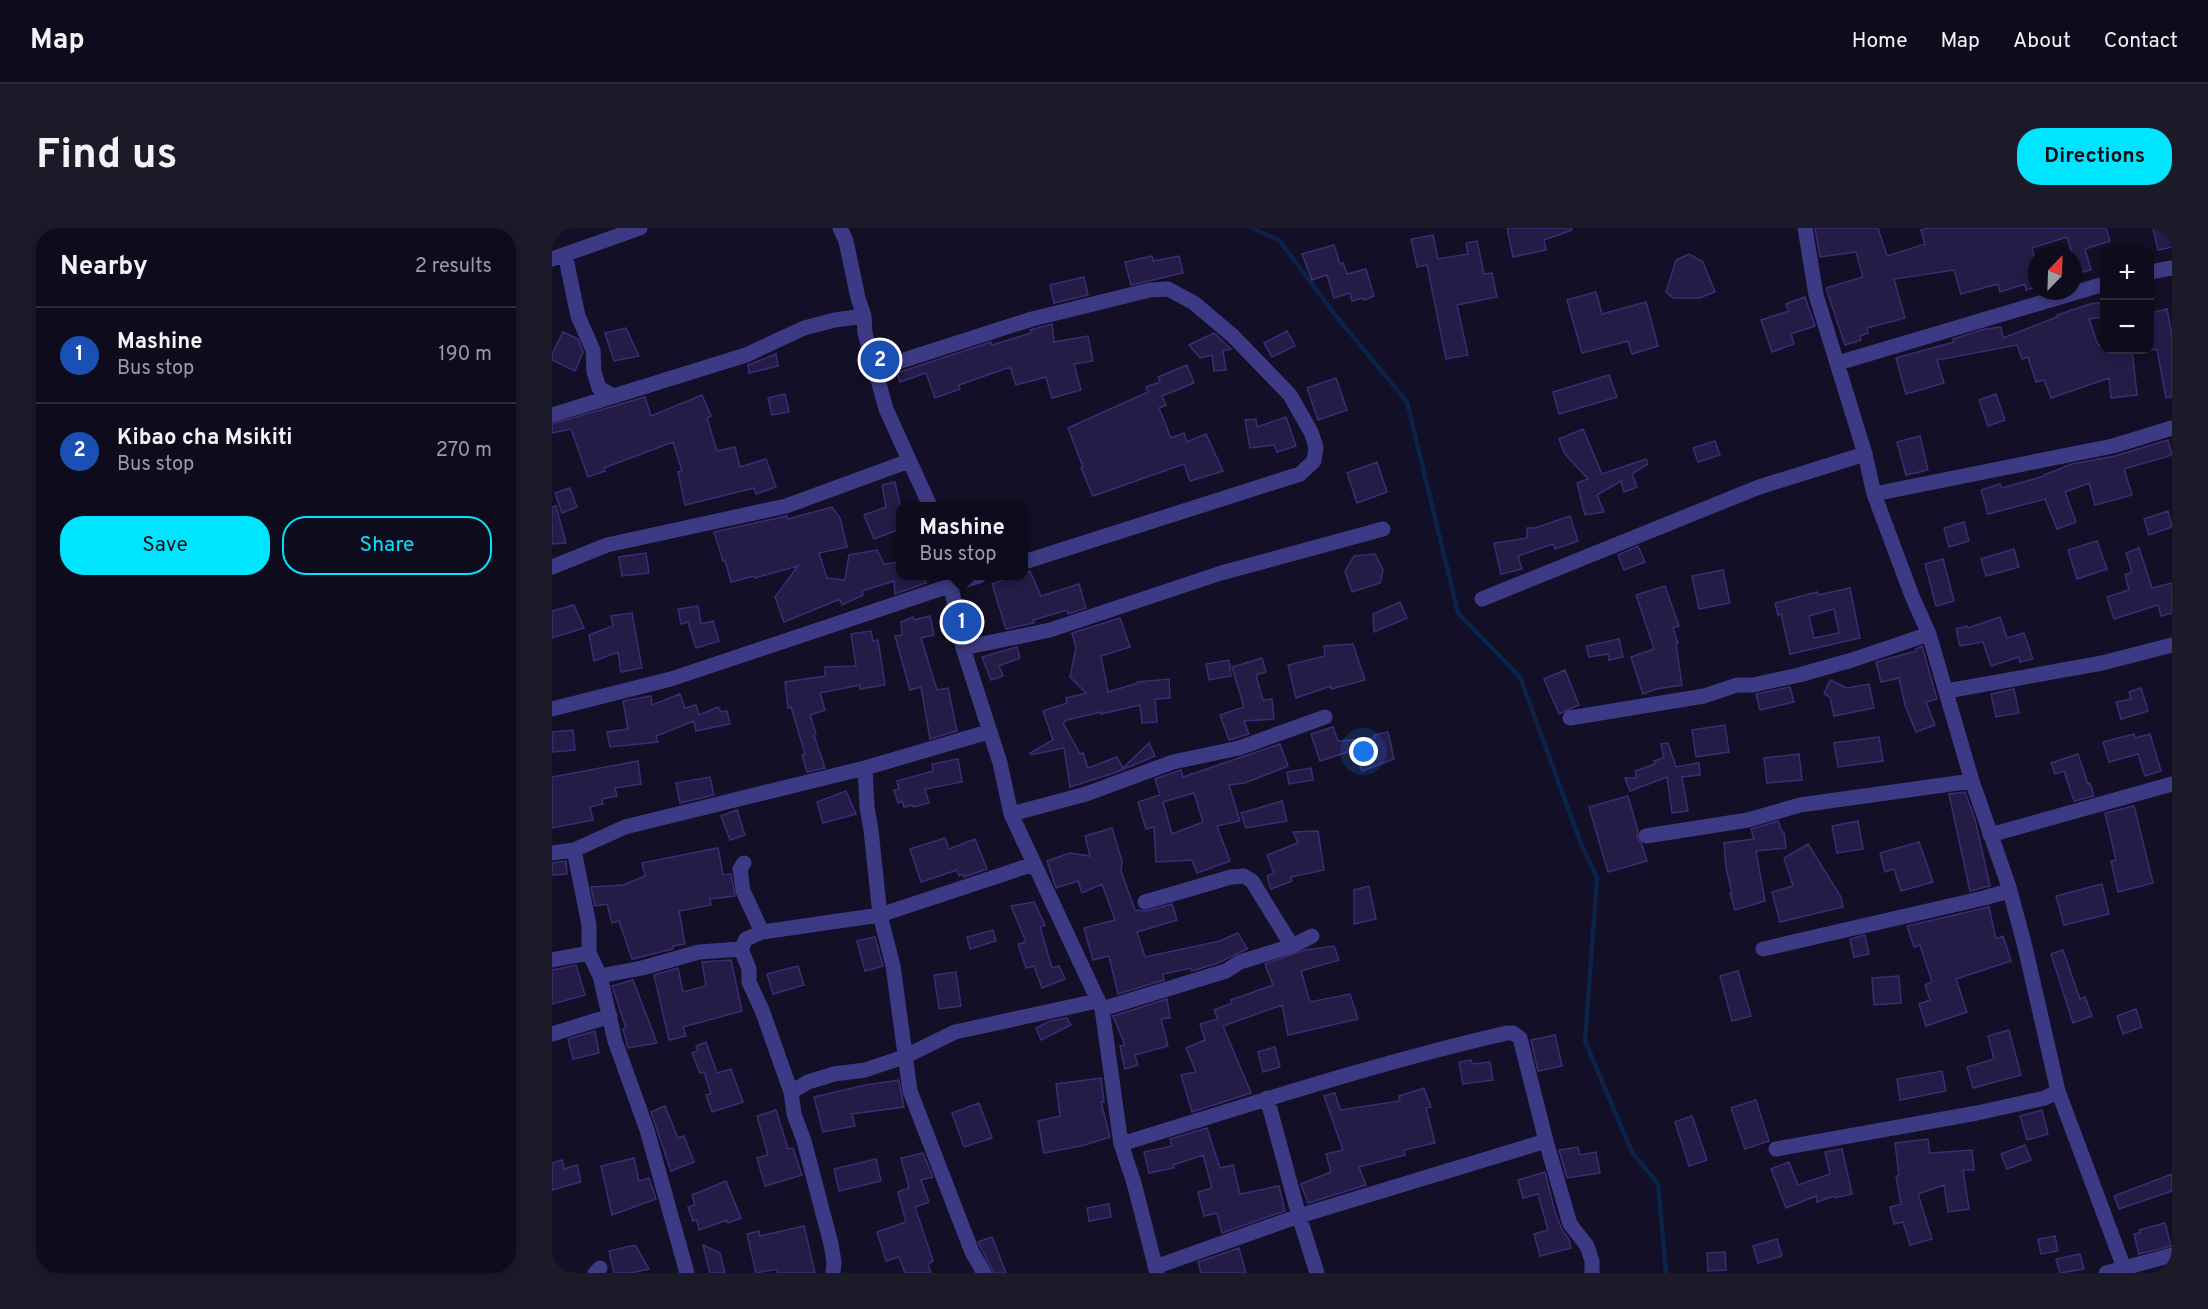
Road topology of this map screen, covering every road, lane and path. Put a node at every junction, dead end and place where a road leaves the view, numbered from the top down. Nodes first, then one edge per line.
1 (640, 228) edge
2 (840, 228) edge
3 (1805, 228) edge
4 (559, 256) edge
5 (2172, 268) edge
6 (2154, 271) edge
7 (2100, 285) edge
8 (864, 316) junction
9 (1838, 363) junction
10 (876, 369) junction
11 (614, 396) junction
12 (552, 415) edge
13 (2172, 428) edge
14 (1865, 454) junction
15 (909, 460) junction
16 (1874, 494) junction
17 (928, 502) edge
18 (1383, 529) dead end
19 (1028, 560) edge
20 (552, 567) edge
21 (950, 580) edge
22 (1482, 599) dead end
23 (1929, 634) junction
24 (2172, 645) edge
25 (963, 648) junction
26 (1947, 691) junction
27 (552, 709) edge
28 (1325, 717) dead end
29 (1570, 718) dead end
30 (988, 732) junction
31 (865, 768) junction
32 (1972, 781) junction
33 (2172, 784) edge
34 (1011, 814) junction
35 (1990, 835) junction
36 (1646, 836) dead end
37 (574, 850) junction
38 (552, 853) edge
39 (744, 863) dead end
40 (1034, 864) junction
41 (2009, 887) junction
42 (1145, 902) dead end
43 (880, 915) junction
44 (762, 932) junction
45 (1312, 936) dead end
46 (1292, 946) junction
47 (741, 949) junction
48 (1763, 949) dead end
49 (589, 953) junction
50 (552, 960) edge
51 (600, 976) junction
52 (1100, 1005) junction
53 (610, 1016) junction
54 (552, 1034) edge
55 (904, 1057) junction
56 (2058, 1091) junction
57 (791, 1092) junction
58 (1267, 1098) junction
59 (1546, 1141) junction
60 (1120, 1144) junction
61 (1776, 1149) dead end
62 (1299, 1216) junction
63 (2172, 1255) edge
64 (1156, 1270) edge
65 (2125, 1271) edge
66 (687, 1273) edge
67 (833, 1273) edge
68 (984, 1273) edge
69 (1317, 1273) edge
70 (1592, 1273) edge
71 (2106, 1273) edge

1 - 4 street
2 - 8 street
3 - 9 street
4 - 11 street
5 - 6 street
7 - 9 street
8 - 10 street
8 - 11 street
9 - 14 street
10 - 15 street
10 - 19 street
11 - 12 street
13 - 16 street
14 - 16 street
14 - 22 street
15 - 17 street
15 - 20 street
16 - 23 street
18 - 25 street
21 - 25 street
21 - 27 street
23 - 26 street
23 - 29 street
24 - 26 street
25 - 30 street
26 - 32 street
28 - 34 street
30 - 31 street
30 - 34 street
31 - 37 street
31 - 43 street
32 - 35 street
32 - 36 street
33 - 35 street
34 - 40 street
35 - 41 street
37 - 38 street
37 - 49 street
39 - 44 street
40 - 43 street
40 - 52 street
41 - 48 street
41 - 56 street
42 - 46 street
43 - 44 street
43 - 55 street
44 - 47 street
45 - 46 street
46 - 52 street
47 - 51 street
47 - 57 street
49 - 50 street
49 - 51 street
51 - 53 street
52 - 55 street
52 - 60 street
53 - 54 street
53 - 66 street
55 - 57 street
55 - 68 street
56 - 61 street
56 - 65 street
57 - 67 street
58 - 59 street
58 - 60 street
58 - 62 street
59 - 62 street
59 - 70 street
60 - 64 street
62 - 64 street
62 - 69 street
63 - 65 street
65 - 71 street

